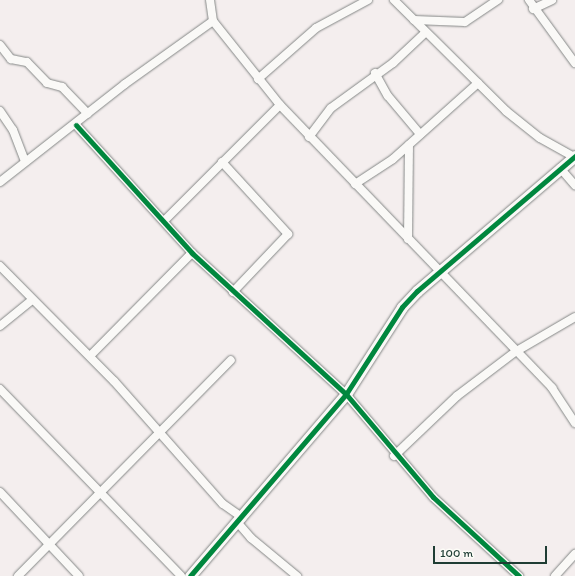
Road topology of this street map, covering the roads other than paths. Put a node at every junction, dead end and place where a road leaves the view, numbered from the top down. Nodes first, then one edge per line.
1 (210, 0) edge
2 (368, 0) edge
3 (394, 0) edge
4 (498, 0) edge
5 (529, 0) edge
6 (552, 0) edge
7 (533, 9) junction
8 (414, 20) junction
9 (214, 21) junction
10 (426, 32) junction
11 (0, 46) edge
12 (575, 63) edge
13 (375, 73) junction
14 (258, 79) junction
15 (478, 83) junction
16 (280, 105) junction
17 (0, 111) edge
18 (88, 114) junction
19 (76, 125) junction
20 (420, 134) junction
21 (309, 137) junction
22 (409, 145) junction
23 (574, 156) edge
24 (25, 162) junction
25 (222, 162) junction
26 (560, 168) junction
27 (0, 182) edge
28 (355, 184) junction
29 (575, 186) edge
30 (164, 221) junction
31 (408, 239) junction
32 (192, 253) junction
33 (0, 266) edge
34 (440, 269) junction
35 (233, 292) junction
36 (32, 300) junction
37 (575, 316) edge
38 (0, 326) edge
39 (515, 352) junction
40 (90, 356) junction
41 (231, 360) dead end
42 (0, 389) edge
43 (346, 394) junction
44 (575, 423) edge
45 (157, 434) junction
46 (394, 456) junction
47 (0, 492) edge
48 (99, 494) junction
49 (240, 521) junction
50 (49, 546) junction
51 (575, 554) edge
52 (18, 576) edge
53 (79, 576) edge
54 (181, 576) edge
55 (190, 576) edge
56 (297, 576) edge
57 (519, 576) edge
58 (555, 576) edge

1 - 9 street
2 - 14 street
3 - 8 street
4 - 8 street
5 - 7 street
6 - 7 street
7 - 12 street
8 - 10 street
9 - 14 street
9 - 18 street
10 - 13 street
10 - 15 street
11 - 18 street
13 - 20 street
13 - 21 street
14 - 16 street
15 - 20 street
15 - 23 street
16 - 21 street
16 - 25 street
17 - 24 street
18 - 19 street
19 - 24 street
19 - 30 street
20 - 22 street
21 - 28 street
22 - 28 street
22 - 31 street
23 - 26 street
24 - 27 street
25 - 30 street
25 - 35 street
26 - 29 street
26 - 34 street
28 - 31 street
30 - 32 street
31 - 34 street
32 - 35 street
32 - 40 street
33 - 36 street
34 - 39 street
34 - 43 street
35 - 43 street
36 - 38 street
36 - 40 street
37 - 39 street
39 - 44 street
39 - 46 street
40 - 45 street
41 - 45 street
42 - 48 street
43 - 46 street
43 - 49 street
45 - 48 street
45 - 49 street
46 - 57 street
47 - 50 street
48 - 50 street
48 - 54 street
49 - 55 street
49 - 56 street
50 - 52 street
50 - 53 street
51 - 58 street

